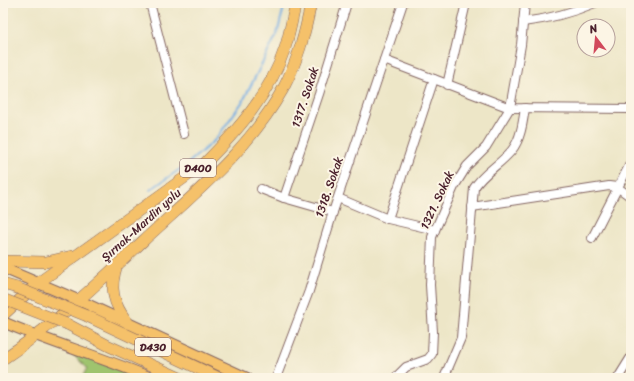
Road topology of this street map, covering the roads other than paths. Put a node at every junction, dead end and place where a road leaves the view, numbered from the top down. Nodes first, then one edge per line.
1 (150, 3) edge
2 (296, 3) edge
3 (311, 3) edge
4 (347, 3) edge
5 (403, 3) edge
6 (466, 3) edge
7 (525, 3) edge
8 (595, 3) edge
9 (523, 22) junction
10 (384, 60) junction
11 (434, 80) junction
12 (447, 85) junction
13 (510, 108) junction
14 (525, 108) junction
15 (631, 109) edge
16 (184, 134) dead end
17 (631, 162) edge
18 (261, 188) dead end
19 (618, 188) junction
20 (631, 197) edge
21 (284, 198) junction
22 (338, 198) junction
23 (472, 207) junction
24 (333, 212) junction
25 (388, 219) junction
26 (435, 230) junction
27 (592, 238) dead end
28 (80, 253) junction
29 (3, 261) edge
30 (117, 265) junction
31 (3, 268) edge
32 (38, 283) junction
33 (3, 284) edge
34 (3, 299) edge
35 (78, 300) junction
36 (3, 315) edge
37 (3, 322) edge
38 (128, 323) junction
39 (35, 336) junction
40 (631, 357) edge
41 (3, 359) edge
42 (151, 378) edge
43 (180, 378) edge
44 (219, 378) edge
45 (247, 378) edge
46 (276, 378) edge
47 (394, 378) edge
48 (444, 378) edge
49 (618, 378) edge

1 - 16 street
2 - 28 highway, Şırnak-Mardin yolu / D400
3 - 30 highway, Şırnak-Mardin yolu / D400
4 - 21 street, 1317. Sokak
5 - 10 street, 1318. Sokak
6 - 12 street
7 - 9 street, 1321. Sokak
8 - 9 street
9 - 13 street, 1321. Sokak
10 - 11 street
10 - 22 street, 1318. Sokak
11 - 12 street
11 - 25 street
12 - 13 street
13 - 14 street
13 - 26 street, 1321. Sokak
14 - 15 street
14 - 23 street
17 - 19 street
18 - 21 street
19 - 20 street
19 - 23 street
19 - 27 street
21 - 24 street
22 - 24 street, 1318. Sokak
22 - 25 street
23 - 48 street
24 - 46 street, 1318. Sokak
25 - 26 street
26 - 47 street, 1321. Sokak
28 - 29 highway
28 - 32 highway, Şırnak-Mardin yolu / D400
30 - 35 highway, Şırnak-Mardin yolu / D400
30 - 38 highway
31 - 32 main road
32 - 35 main road
32 - 36 highway, Şırnak-Mardin yolu / D400
33 - 44 highway, D430, bridge
34 - 43 highway, D430, bridge
35 - 38 main road
35 - 39 highway, Şırnak-Mardin yolu / D400
37 - 39 main road
38 - 45 main road
39 - 41 highway, Şırnak-Mardin yolu / D400
39 - 42 main road
40 - 49 street

